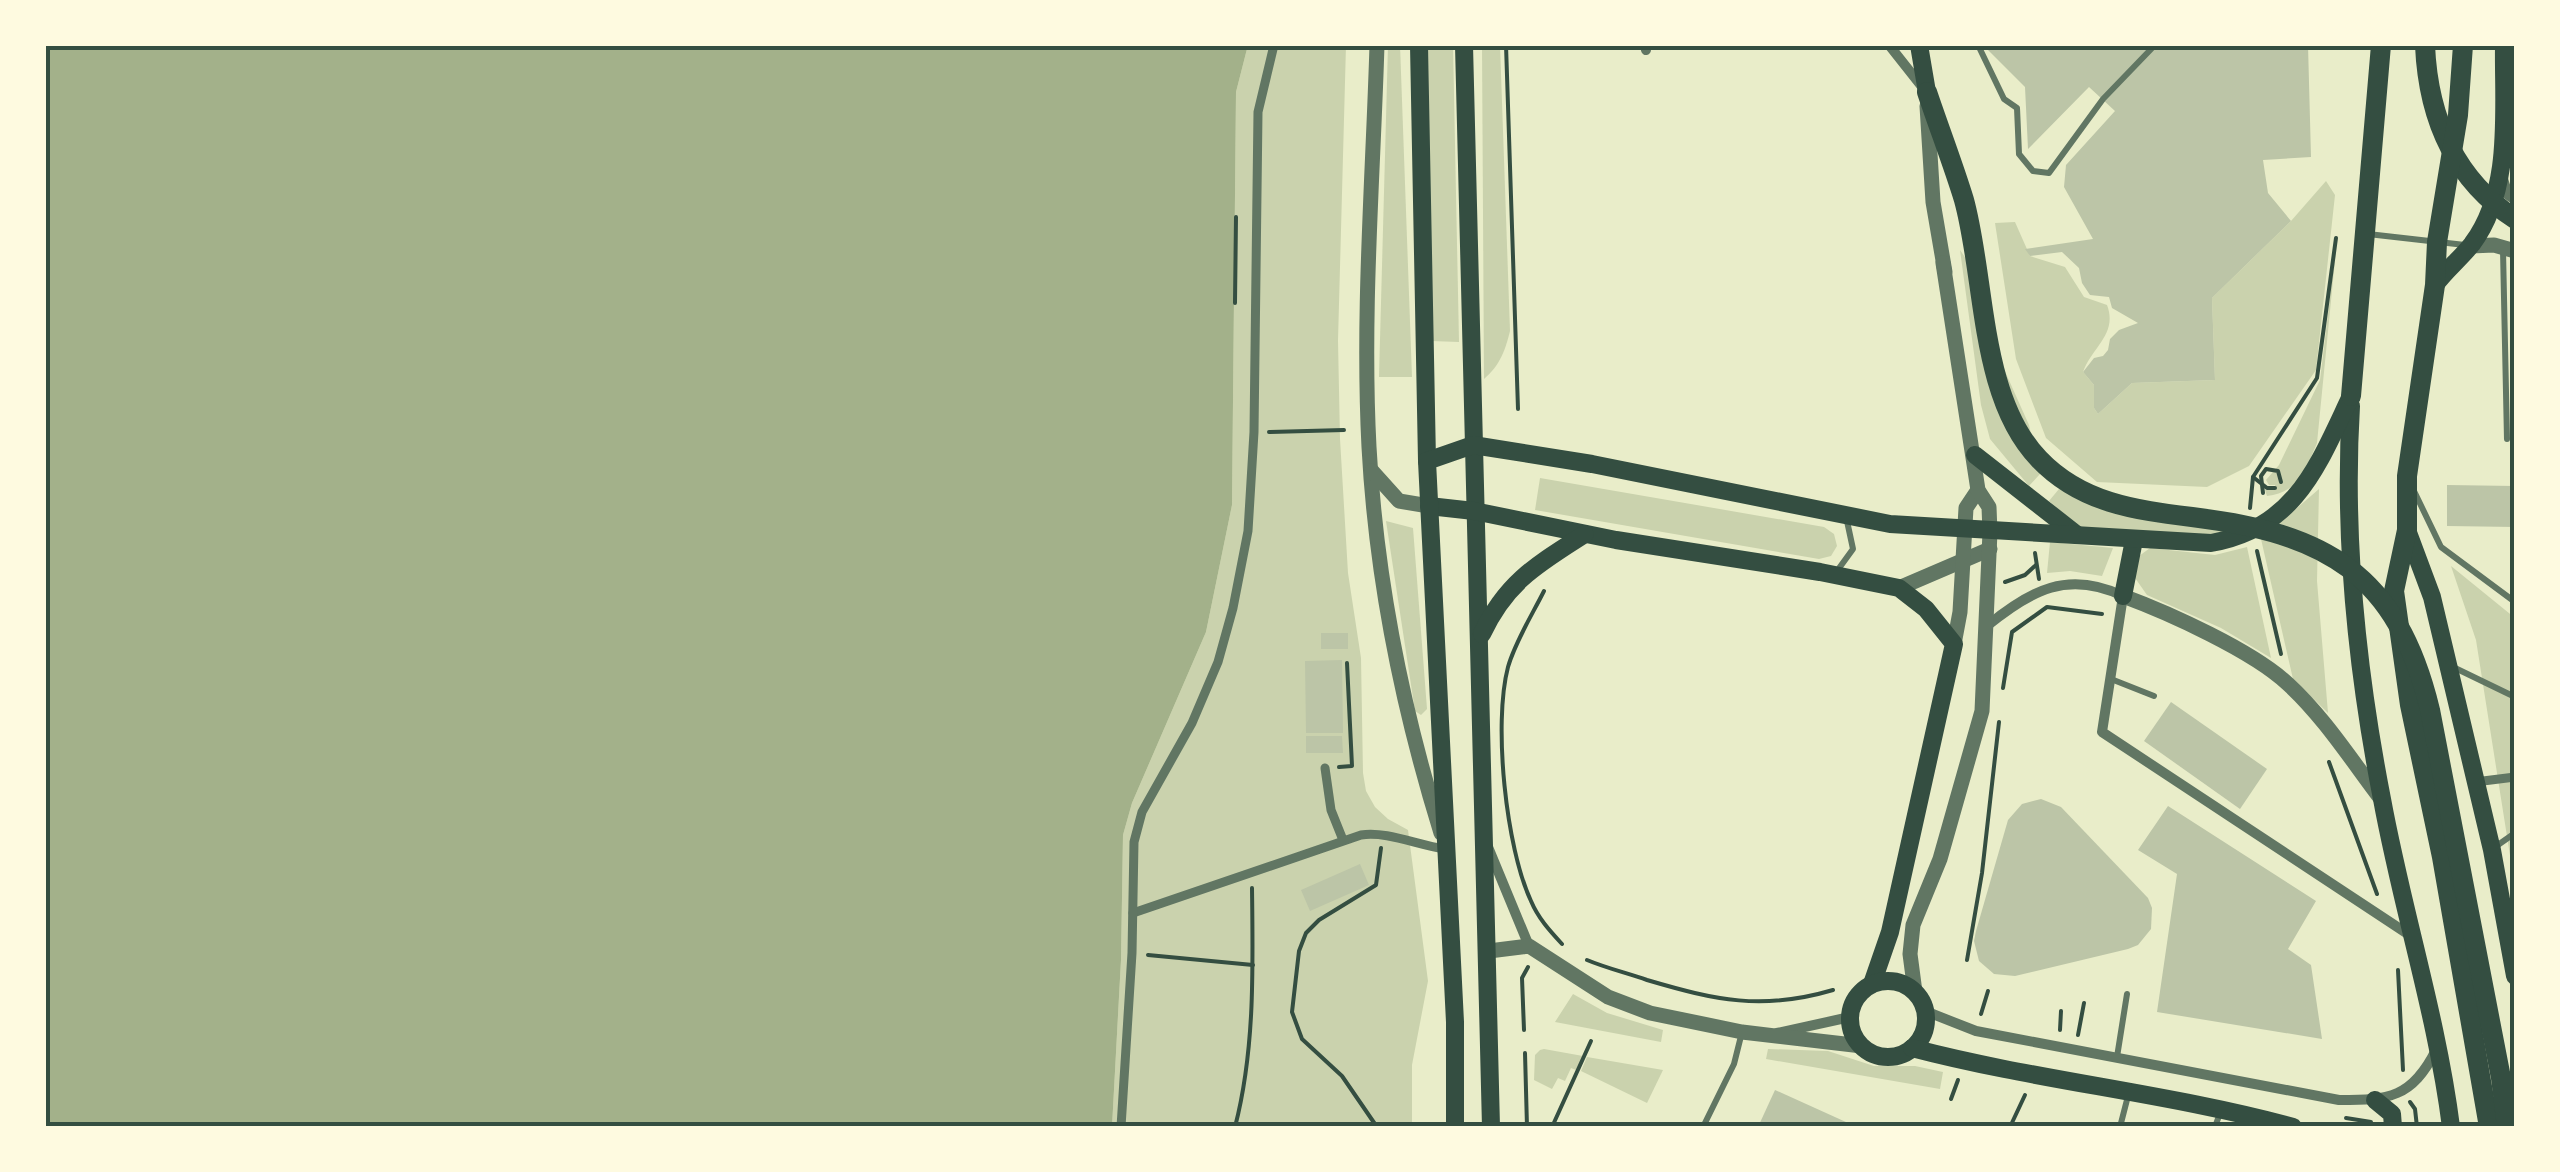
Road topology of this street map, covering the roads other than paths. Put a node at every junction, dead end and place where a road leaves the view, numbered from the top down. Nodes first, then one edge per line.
1 (1274, 45) edge
2 (1377, 45) edge
3 (1419, 45) edge
4 (1464, 45) edge
5 (1888, 45) edge
6 (1919, 45) edge
7 (1978, 45) edge
8 (2155, 45) edge
9 (2380, 45) edge
10 (2425, 45) edge
11 (2464, 45) edge
12 (2504, 45) edge
13 (1926, 92) junction
14 (2502, 163) junction
15 (2515, 200) edge
16 (2515, 219) edge
17 (2515, 227) edge
18 (2366, 234) junction
19 (2437, 242) junction
20 (2471, 246) junction
21 (2511, 248) edge
22 (1943, 263) junction
23 (2435, 285) junction
24 (2351, 396) junction
25 (1965, 404) dead end
26 (2506, 439) dead end
27 (1474, 446) junction
28 (1976, 456) joint
29 (1427, 461) junction
30 (1371, 470) junction
31 (2408, 476) junction
32 (1978, 490) junction
33 (1429, 506) junction
34 (1474, 511) junction
35 (1844, 515) junction
36 (1967, 530) junction
37 (2407, 530) junction
38 (1585, 534) junction
39 (2076, 534) junction
40 (1990, 540) junction
41 (2134, 540) junction
42 (1964, 558) junction
43 (1834, 574) junction
44 (1899, 588) junction
45 (2123, 596) junction
46 (2515, 602) edge
47 (1987, 626) junction
48 (1480, 639) junction
49 (1954, 644) junction
50 (2447, 665) junction
51 (2111, 679) junction
52 (2154, 696) dead end
53 (2515, 697) edge
54 (1324, 768) road end
55 (2515, 776) edge
56 (2476, 782) junction
57 (2382, 800) junction
58 (2515, 833) edge
59 (1342, 840) junction
60 (1485, 841) junction
61 (1446, 849) junction
62 (2492, 850) junction
63 (1133, 913) junction
64 (2415, 939) junction
65 (1534, 949) junction
66 (1489, 951) junction
67 (2515, 976) edge
68 (1872, 984) junction
69 (1915, 992) junction
70 (2127, 994) dead end
71 (1925, 1011) junction
72 (1850, 1017) junction
73 (1742, 1032) junction
74 (1766, 1035) junction
75 (1862, 1046) junction
76 (1912, 1048) junction
77 (2437, 1050) junction
78 (2117, 1060) junction
79 (2129, 1091) junction
80 (2375, 1100) junction
81 (2223, 1108) junction
82 (1121, 1127) edge
83 (1455, 1127) edge
84 (1491, 1127) edge
85 (1702, 1127) edge
86 (2120, 1127) edge
87 (2214, 1127) edge
88 (2293, 1127) edge
89 (2393, 1127) edge
90 (2451, 1127) edge
91 (2489, 1127) edge
92 (2506, 1127) edge

1 - 63 street
2 - 30 street
3 - 29 main road
4 - 27 main road
5 - 13 street
6 - 13 main road
7 - 8 lane
9 - 18 highway
10 - 16 highway
11 - 19 highway
12 - 14 main road
13 - 22 street
13 - 92 highway
14 - 15 street
14 - 20 main road
17 - 21 street
18 - 19 lane
18 - 24 highway
19 - 20 lane
19 - 23 highway
20 - 21 street
20 - 23 main road
21 - 26 lane
22 - 25 street
22 - 32 street
23 - 31 highway
24 - 41 main road
24 - 57 main road
27 - 29 main road
27 - 34 main road
27 - 35 main road
28 - 32 street
28 - 39 main road
29 - 33 main road
30 - 33 street
30 - 61 street
31 - 37 highway
31 - 46 lane
32 - 36 street
32 - 40 street
33 - 34 main road
33 - 61 main road
34 - 38 main road
34 - 48 main road
35 - 36 main road
35 - 43 lane
36 - 40 main road
36 - 42 street
37 - 50 main road
37 - 91 highway
38 - 43 main road
38 - 48 main road
39 - 40 main road
39 - 41 main road
40 - 42 street
40 - 47 street
41 - 45 main road
42 - 44 street
42 - 49 street
43 - 44 main road
44 - 49 main road
45 - 47 street
45 - 51 street
45 - 57 street
47 - 69 street
48 - 60 main road
49 - 68 main road
50 - 53 lane
50 - 56 main road
51 - 52 lane
51 - 64 street
54 - 59 street
55 - 56 street
56 - 62 main road
57 - 64 main road
58 - 62 lane
59 - 61 street
59 - 63 street
60 - 65 street
60 - 66 main road
61 - 83 main road
62 - 67 main road
63 - 82 street
64 - 77 main road
65 - 66 street
65 - 73 street
66 - 84 main road
68 - 69 main road
68 - 72 main road
69 - 71 main road
70 - 78 lane
71 - 76 main road
71 - 78 street
72 - 74 street
72 - 75 main road
73 - 74 street
73 - 85 lane
74 - 75 street
75 - 76 main road
76 - 79 main road
77 - 80 street
77 - 90 main road
78 - 80 street
79 - 81 main road
79 - 86 lane
80 - 89 main road
81 - 87 lane
81 - 88 main road

